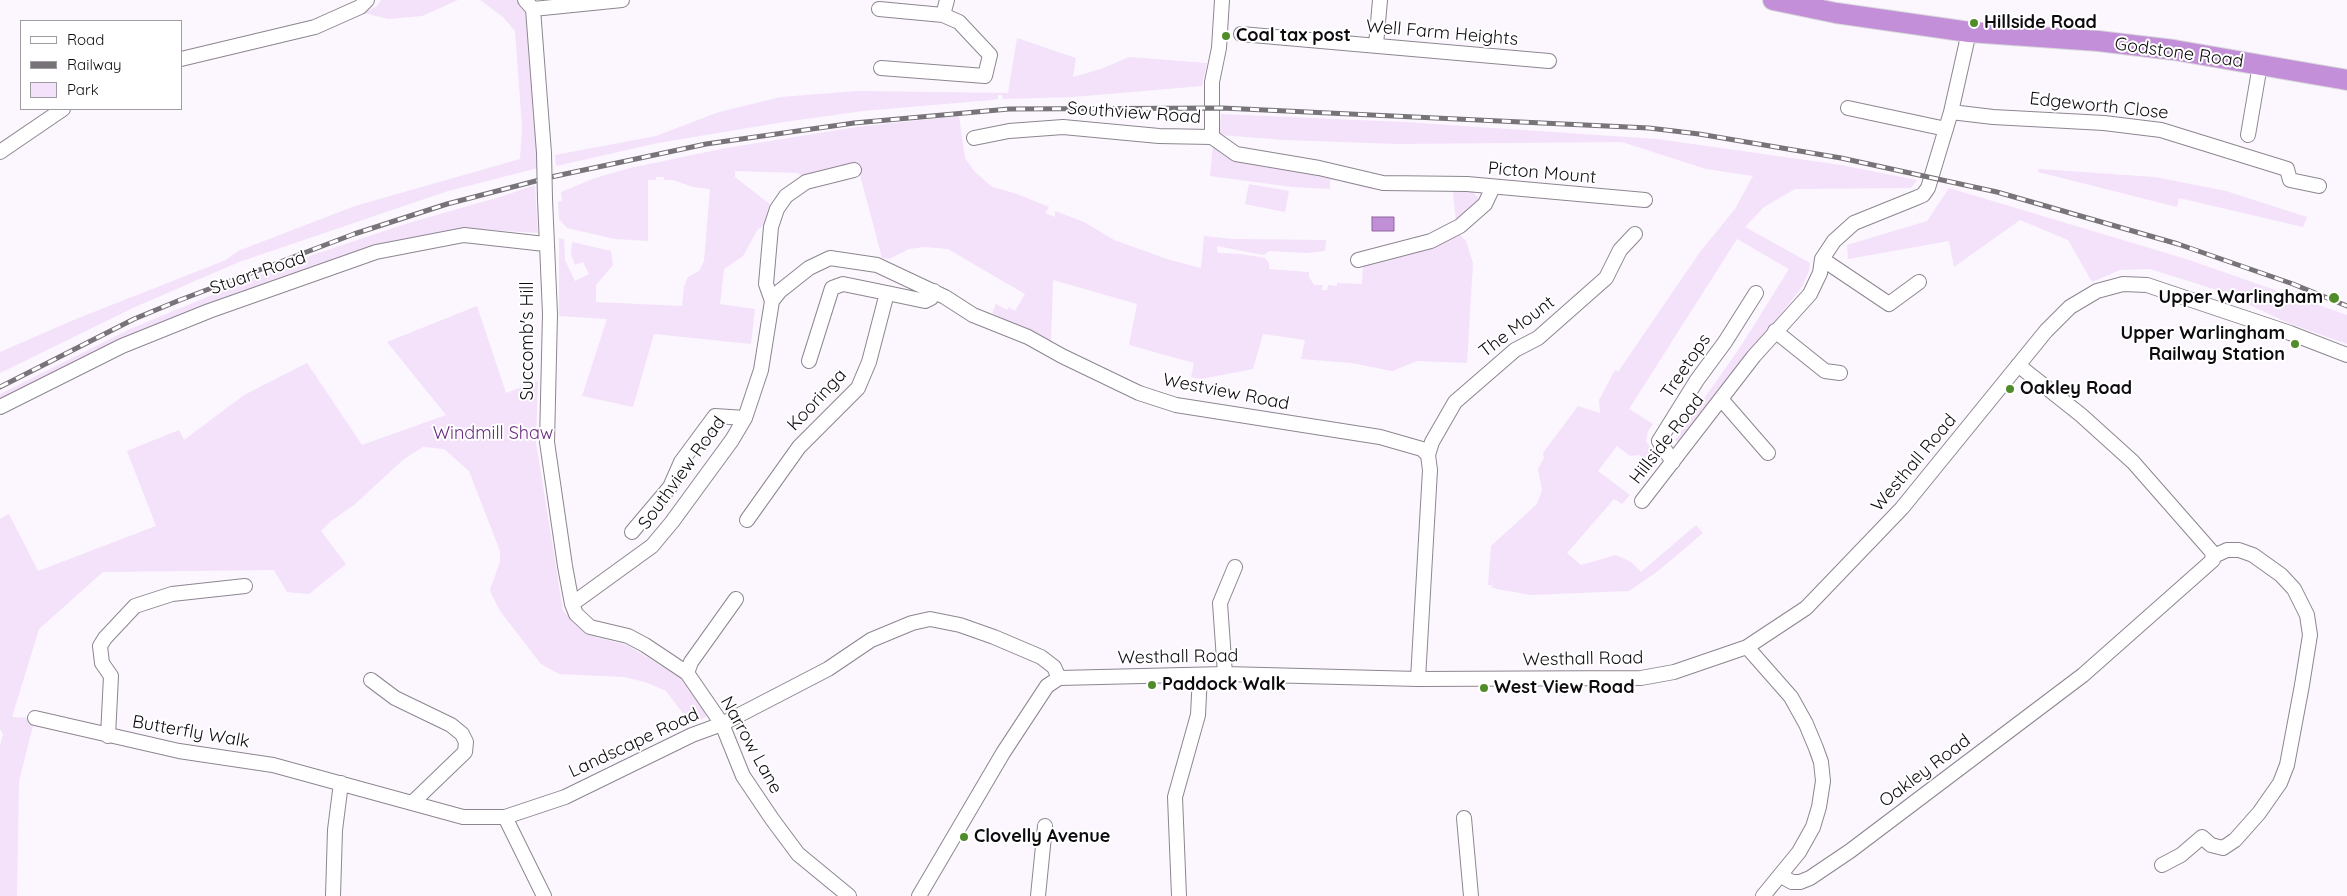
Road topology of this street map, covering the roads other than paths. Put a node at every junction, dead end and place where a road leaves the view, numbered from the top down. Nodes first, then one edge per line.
1 (368, 0) edge
2 (622, 0) edge
3 (947, 0) edge
4 (1222, 0) edge
5 (1380, 0) edge
6 (1773, 0) edge
7 (529, 4) edge
8 (879, 9) dead end
9 (943, 15) junction
10 (1969, 32) junction
11 (1241, 34) dead end
12 (1376, 45) junction
13 (182, 59) edge
14 (1549, 61) dead end
15 (2260, 65) junction
16 (881, 68) dead end
17 (2347, 80) edge
18 (1848, 108) dead end
19 (62, 110) edge
20 (1951, 112) junction
21 (1946, 129) junction
22 (2248, 135) dead end
23 (1212, 137) junction
24 (974, 138) dead end
25 (0, 152) edge
26 (854, 170) dead end
27 (1435, 184) joint
28 (2319, 186) dead end
29 (1493, 188) junction
30 (1645, 200) dead end
31 (1635, 234) dead end
32 (545, 244) junction
33 (1822, 259) junction
34 (1358, 260) dead end
35 (1919, 282) dead end
36 (934, 291) junction
37 (1756, 292) dead end
38 (887, 293) junction
39 (772, 301) junction
40 (1775, 331) junction
41 (2347, 355) edge
42 (809, 361) dead end
43 (2018, 365) junction
44 (1840, 373) dead end
45 (1721, 400) junction
46 (0, 407) edge
47 (745, 418) junction
48 (1768, 453) dead end
49 (1428, 455) junction
50 (1673, 462) junction
51 (1642, 501) dead end
52 (747, 520) dead end
53 (632, 532) dead end
54 (2214, 556) junction
55 (1235, 567) dead end
56 (245, 586) dead end
57 (736, 599) dead end
58 (572, 604) junction
59 (1747, 647) junction
60 (687, 673) junction
61 (1200, 674) junction
62 (1224, 674) junction
63 (1059, 678) junction
64 (1418, 679) junction
65 (372, 680) dead end
66 (35, 718) dead end
67 (722, 724) junction
68 (108, 736) junction
69 (341, 783) junction
70 (412, 803) junction
71 (504, 817) junction
72 (1464, 818) dead end
73 (1045, 826) dead end
74 (2162, 865) dead end
75 (1781, 876) junction
76 (333, 896) edge
77 (544, 896) edge
78 (849, 896) edge
79 (919, 896) edge
80 (1038, 896) edge
81 (1179, 896) edge
82 (1471, 896) edge
83 (1763, 896) edge

1 - 13 street
2 - 7 street
3 - 9 street
4 - 23 street
5 - 12 street
6 - 10 highway, Godstone Road
7 - 32 street, Succomb's Hill, bridge
8 - 9 street
9 - 16 street
10 - 15 highway, Godstone Road
10 - 20 street, Hillside Road
11 - 12 street, Well Farm Heights
12 - 14 street, Well Farm Heights
15 - 17 highway, Godstone Road
15 - 22 street
18 - 21 street
19 - 25 street
20 - 21 street, Hillside Road
20 - 28 street, Edgeworth Close
21 - 33 street, Hillside Road
23 - 24 street, Southview Road
23 - 27 street, Southview Road
26 - 39 street, Southview Road
27 - 29 street, Picton Mount
29 - 30 street, Picton Mount
29 - 34 street
31 - 49 street, The Mount
32 - 46 street, Stuart Road
32 - 58 street, Succomb's Hill
33 - 35 street
33 - 40 street, Hillside Road
36 - 38 street, Kooringa
36 - 39 street, Westview Road
36 - 49 street, Westview Road
37 - 50 street, Treetops
38 - 42 street, Kooringa
38 - 52 street, Kooringa
39 - 47 street, Southview Road
40 - 44 street
40 - 45 street, Hillside Road
41 - 43 street, Westhall Road
43 - 54 street
43 - 59 street, Westhall Road
45 - 48 street, Hillside Road
45 - 50 street, Hillside Road
47 - 53 street
47 - 58 street, Southview Road
49 - 64 street
50 - 51 street, Hillside Road
54 - 74 street
54 - 75 street, Oakley Road
55 - 62 street
56 - 68 street
57 - 60 street
58 - 60 street, Succomb's Hill
59 - 64 street, Westhall Road
59 - 75 street
60 - 67 street, Narrow Lane
61 - 62 street, Westhall Road
61 - 63 street, Westhall Road
61 - 81 street
62 - 64 street, Westhall Road
63 - 67 street, Landscape Road
63 - 79 street
65 - 70 street
66 - 68 street, Butterfly Walk
67 - 71 street, Landscape Road
67 - 78 street, Narrow Lane
68 - 69 street, Butterfly Walk
69 - 70 street, Landscape Road
69 - 76 street
70 - 71 street, Landscape Road
71 - 77 street
72 - 82 street
73 - 80 street
75 - 83 street

